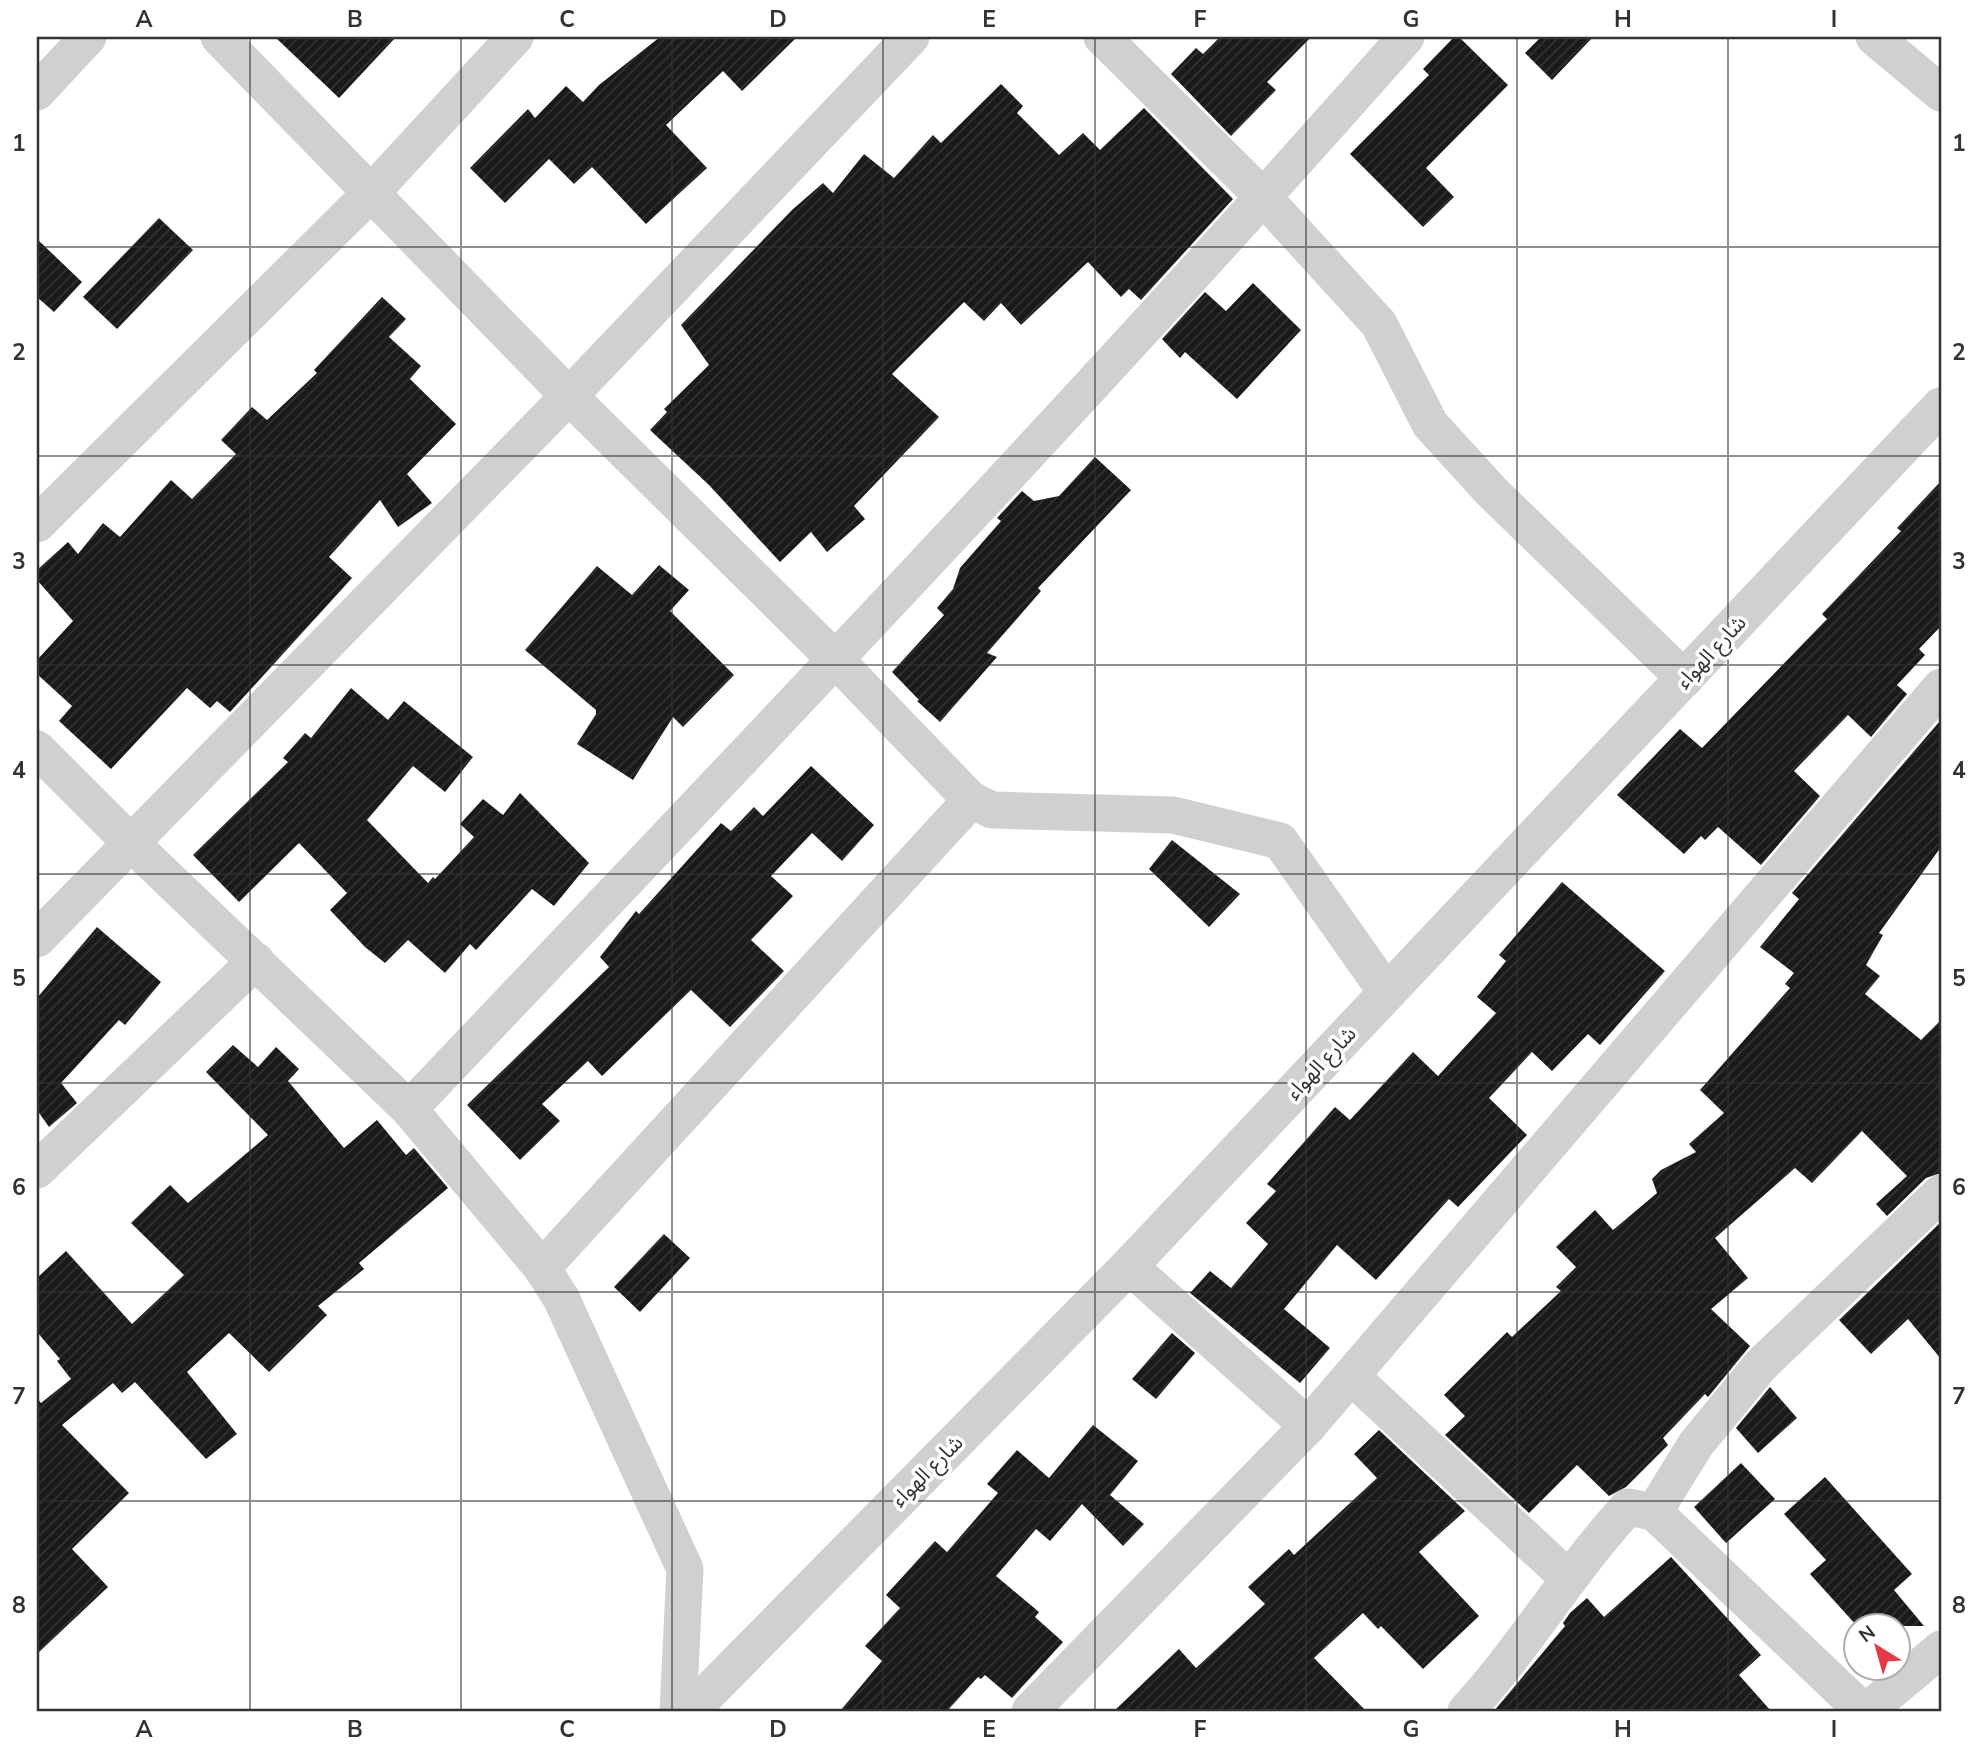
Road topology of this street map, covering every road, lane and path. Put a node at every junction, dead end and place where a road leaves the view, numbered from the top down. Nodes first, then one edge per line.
1 (88, 37) edge
2 (219, 37) edge
3 (515, 37) edge
4 (911, 37) edge
5 (1102, 37) edge
6 (1406, 37) edge
7 (1874, 37) edge
8 (37, 92) edge
9 (1941, 93) edge
10 (372, 192) junction
11 (1264, 198) junction
12 (569, 396) junction
13 (1941, 406) edge
14 (37, 524) edge
15 (835, 659) junction
16 (1685, 679) junction
17 (1941, 687) edge
18 (37, 749) edge
19 (971, 800) junction
20 (132, 844) junction
21 (37, 939) edge
22 (256, 961) junction
23 (1387, 993) junction
24 (409, 1109) junction
25 (37, 1170) edge
26 (1941, 1193) edge
27 (1129, 1266) junction
28 (541, 1268) junction
29 (1351, 1376) junction
30 (1308, 1426) junction
31 (1654, 1512) junction
32 (1568, 1578) junction
33 (1941, 1649) edge
34 (678, 1711) edge
35 (690, 1711) edge
36 (1030, 1711) edge
37 (1466, 1711) edge
38 (1865, 1711) edge

1 - 8 street
2 - 10 street
3 - 10 street
4 - 12 street
5 - 11 street
6 - 11 street
7 - 9 street
10 - 12 street
10 - 14 street
11 - 15 street
11 - 16 street
12 - 15 street
12 - 20 street
13 - 16 street, شارع الهواء
15 - 19 street
15 - 24 street
16 - 23 street, شارع الهواء
17 - 29 street
18 - 20 street
19 - 23 street
19 - 28 street
20 - 21 street
20 - 22 street
22 - 24 street
22 - 25 street
23 - 27 street, شارع الهواء
24 - 28 street
26 - 31 street
27 - 30 street
27 - 35 street, شارع الهواء
28 - 34 street
29 - 30 street
29 - 32 street
30 - 36 street
31 - 32 street
31 - 38 street
32 - 37 street
33 - 38 street

